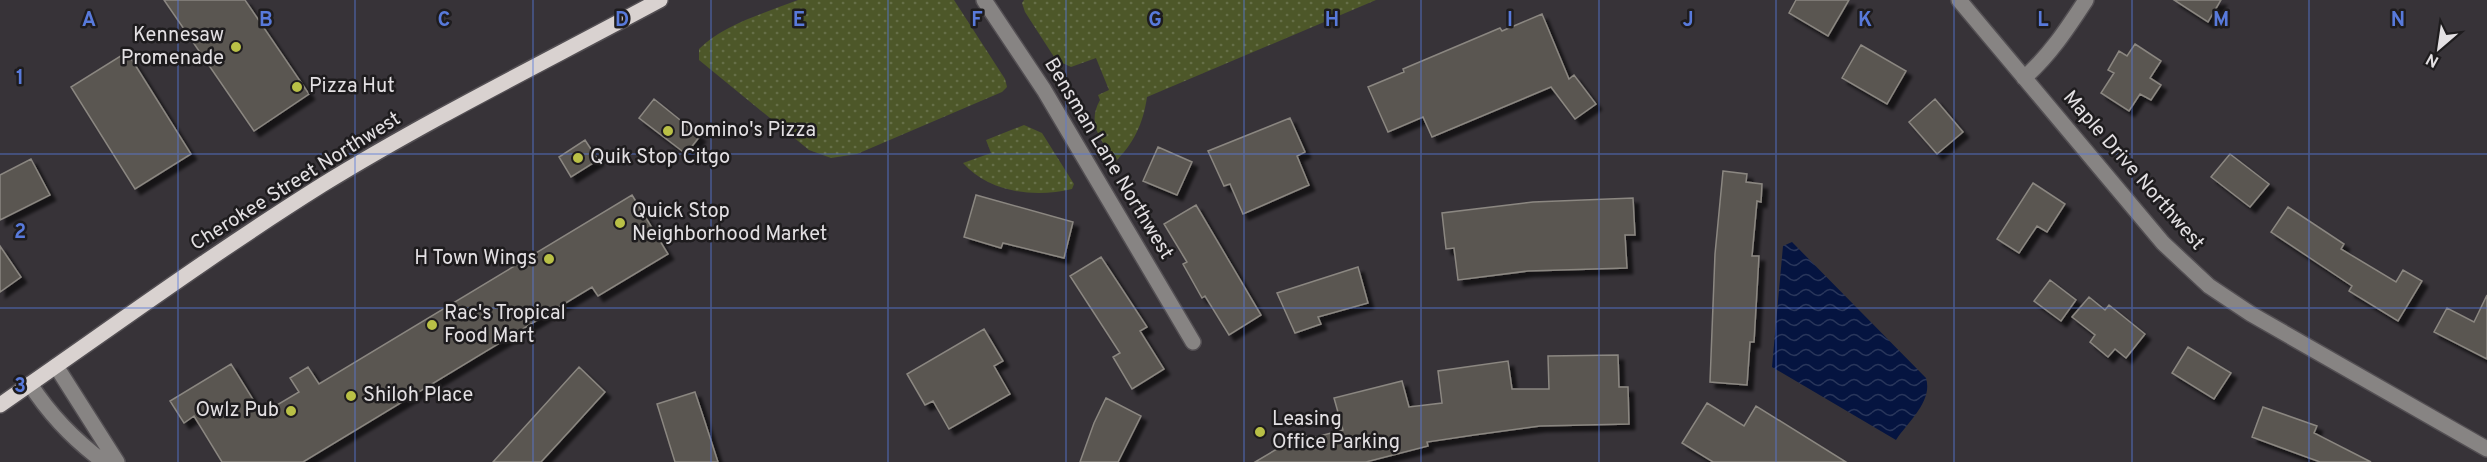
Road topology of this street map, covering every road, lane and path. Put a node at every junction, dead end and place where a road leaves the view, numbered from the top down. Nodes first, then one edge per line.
1 (660, 0) edge
2 (984, 0) edge
3 (1959, 0) edge
4 (2085, 0) edge
5 (2024, 78) junction
6 (1193, 342) dead end
7 (56, 366) junction
8 (30, 384) junction
9 (0, 405) edge
10 (2487, 449) edge
11 (104, 462) edge
12 (117, 462) edge

1 - 7 main road, Cherokee Street Northwest
2 - 6 street, Bensman Lane Northwest
3 - 5 street, Maple Drive Northwest
4 - 5 street
5 - 10 street, Maple Drive Northwest
7 - 8 main road, Cherokee Street Northwest
7 - 12 street
8 - 9 main road, Cherokee Street Northwest
8 - 11 street

